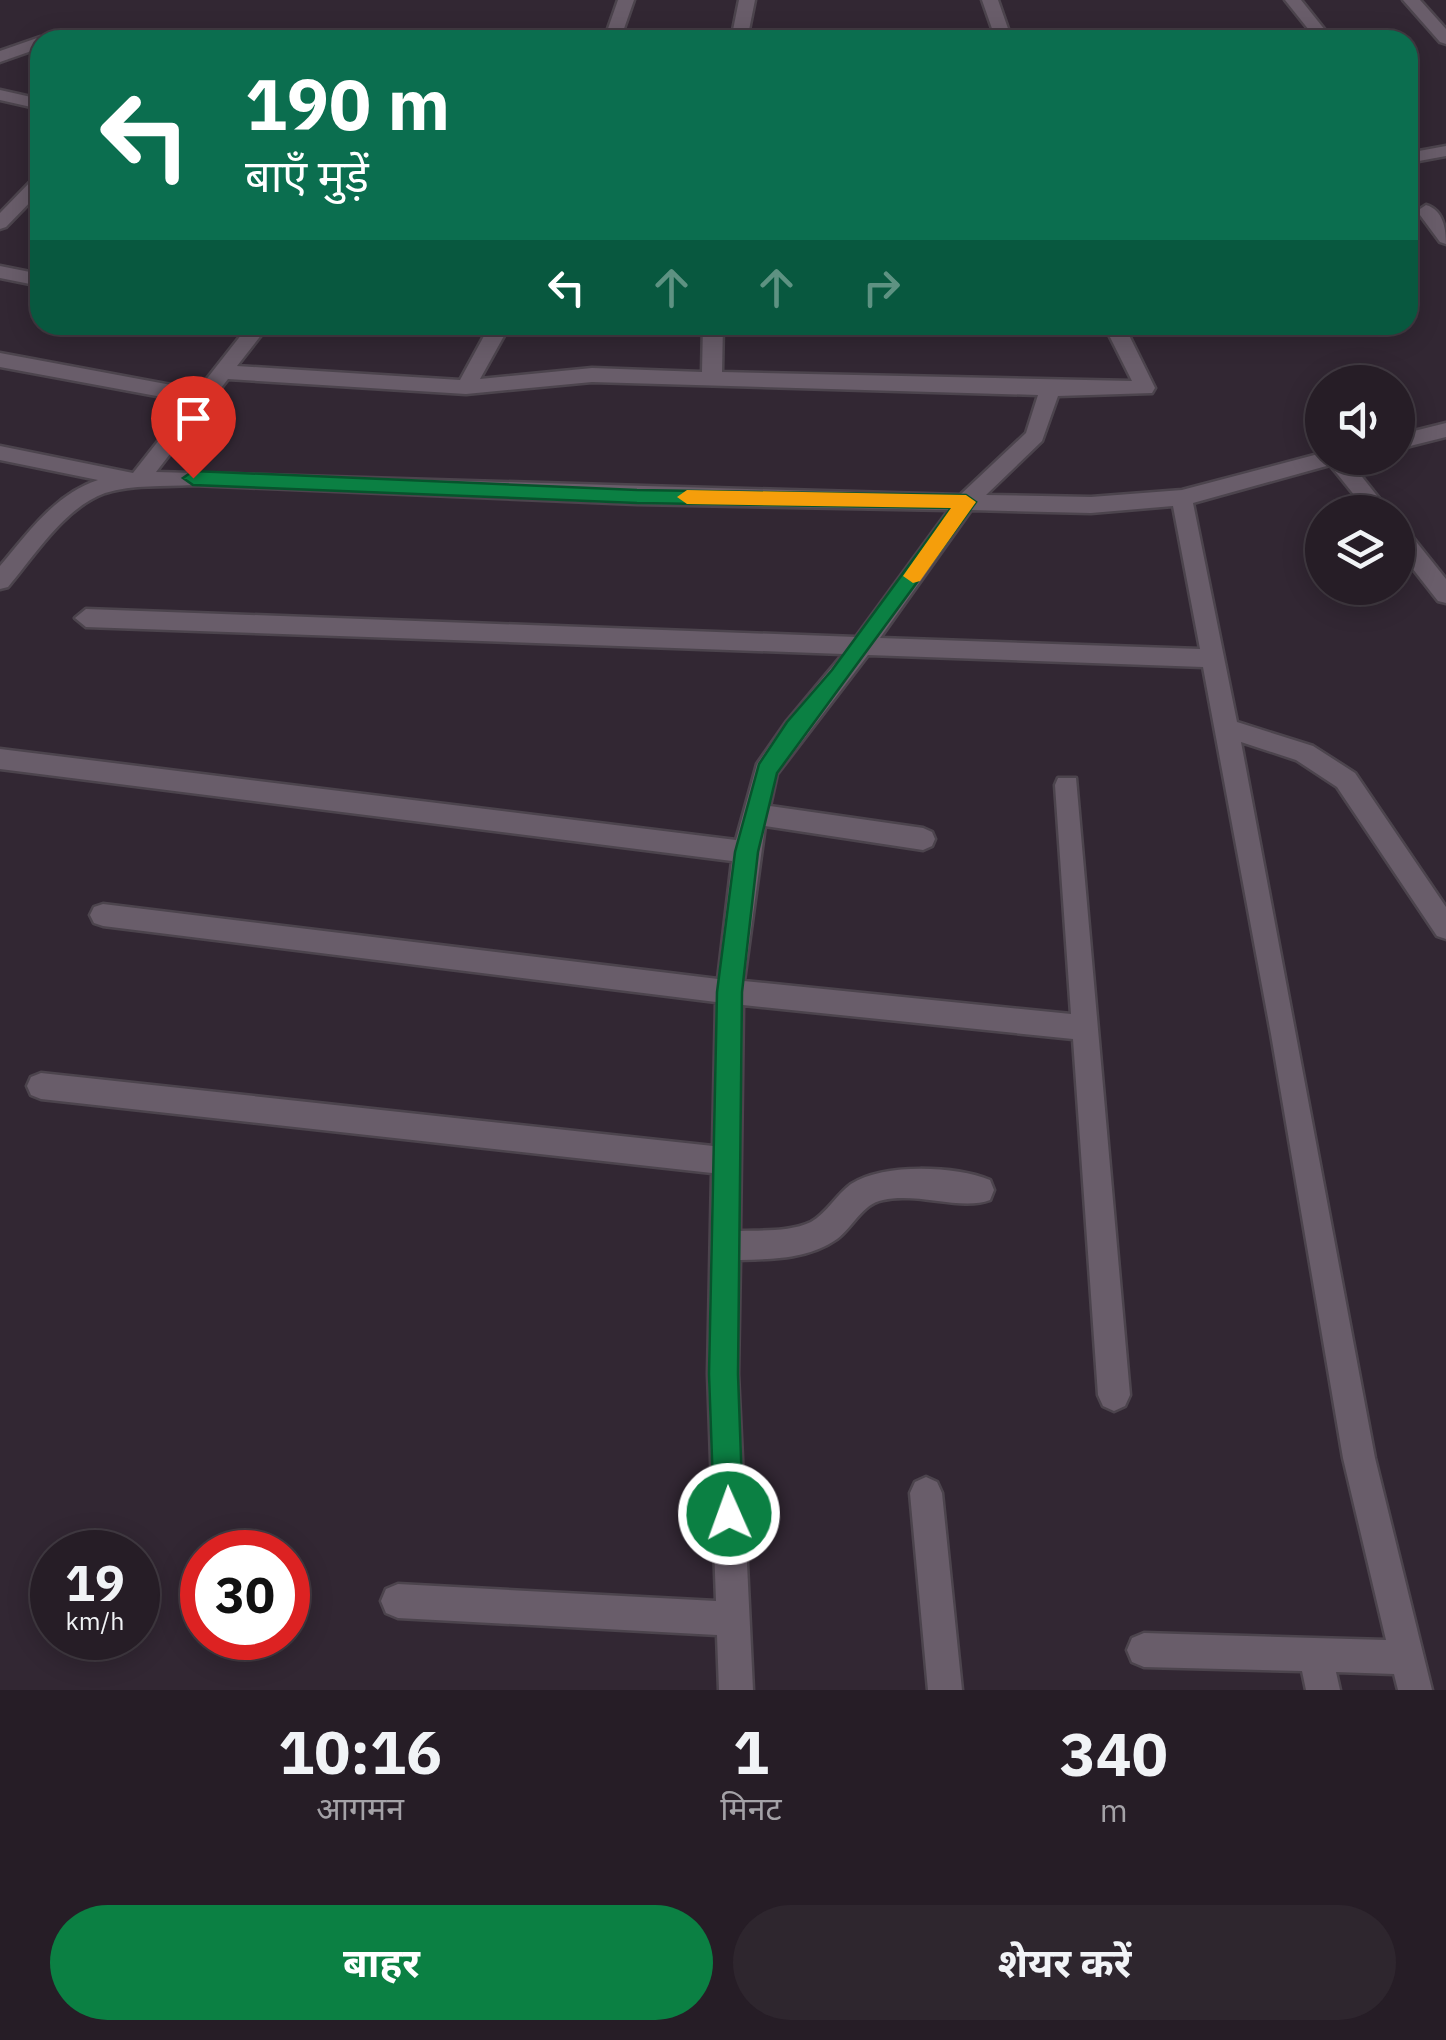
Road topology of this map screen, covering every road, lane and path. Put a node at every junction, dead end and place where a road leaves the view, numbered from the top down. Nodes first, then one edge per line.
1 (626, 0) edge
2 (747, 0) edge
3 (990, 0) edge
4 (1293, 0) edge
5 (1410, 0) edge
6 (616, 30) edge
7 (741, 30) edge
8 (1000, 30) edge
9 (1317, 30) edge
10 (1446, 38) edge
11 (30, 46) edge
12 (0, 57) edge
13 (0, 96) edge
14 (30, 102) edge
15 (1418, 145) edge
16 (1446, 152) edge
17 (1427, 155) junction
18 (1418, 156) edge
19 (30, 193) edge
20 (1426, 211) dead end
21 (0, 223) edge
22 (1446, 238) edge
23 (0, 272) edge
24 (30, 278) edge
25 (245, 335) edge
26 (495, 335) edge
27 (713, 335) edge
28 (1119, 335) edge
29 (0, 360) edge
30 (220, 372) junction
31 (712, 378) junction
32 (466, 387) junction
33 (1050, 389) junction
34 (201, 397) junction
35 (1446, 430) edge
36 (1415, 438) edge
37 (0, 454) edge
38 (1305, 465) edge
39 (1348, 475) edge
40 (138, 481) junction
41 (1365, 495) edge
42 (1182, 498) junction
43 (966, 502) junction
44 (1415, 556) edge
45 (0, 581) edge
46 (1446, 595) edge
47 (86, 618) dead end
48 (864, 644) junction
49 (1212, 658) junction
50 (1225, 728) junction
51 (0, 759) edge
52 (1067, 785) dead end
53 (756, 814) junction
54 (923, 839) dead end
55 (746, 852) junction
56 (103, 915) dead end
57 (1446, 928) edge
58 (730, 992) junction
59 (1086, 1028) junction
60 (41, 1086) dead end
61 (726, 1161) junction
62 (980, 1190) dead end
63 (725, 1246) junction
64 (1114, 1395) dead end
65 (926, 1494) dead end
66 (398, 1601) dead end
67 (733, 1619) junction
68 (1144, 1650) dead end
69 (1315, 1654) junction
70 (1410, 1674) edge
71 (736, 1690) edge
72 (945, 1690) edge
73 (1323, 1690) edge

1 - 6 street
2 - 7 street
3 - 8 street
4 - 9 street
5 - 10 street
11 - 12 street
13 - 14 street
15 - 17 street
16 - 17 street
17 - 18 street
19 - 21 street
20 - 22 street
23 - 24 street
25 - 30 street
26 - 32 street
27 - 31 street
28 - 33 street
29 - 34 street
30 - 32 street
30 - 34 street
31 - 32 street
31 - 33 street
33 - 43 street
34 - 40 street
35 - 36 street
37 - 40 street
38 - 42 street
39 - 41 street
40 - 43 street
40 - 45 street
42 - 43 street
42 - 49 street
43 - 48 street
44 - 46 street
47 - 48 street
48 - 49 street
48 - 53 street
49 - 50 street
50 - 57 street
50 - 70 street
51 - 55 street
52 - 59 street
53 - 54 street
53 - 55 street
55 - 58 street
56 - 58 street
58 - 59 street
58 - 61 street
59 - 64 street
60 - 61 street
61 - 63 street
62 - 63 street
63 - 67 street
65 - 72 street
66 - 67 street
67 - 71 street
68 - 69 street
69 - 70 street
69 - 73 street

